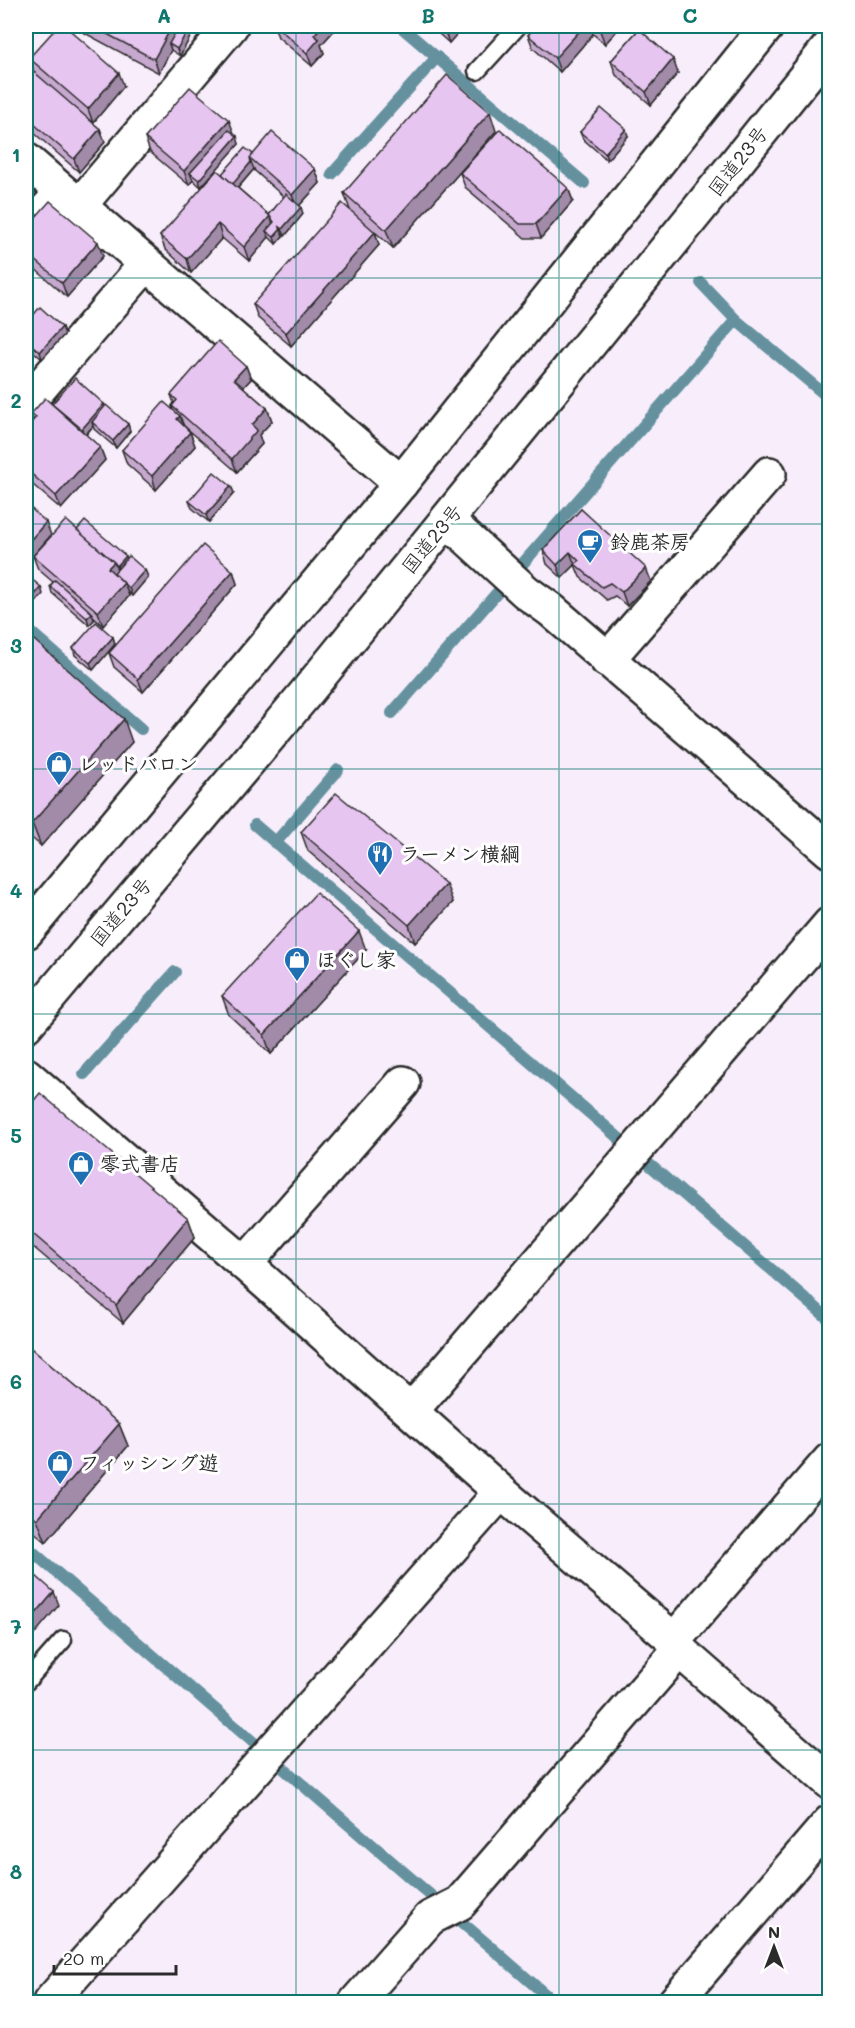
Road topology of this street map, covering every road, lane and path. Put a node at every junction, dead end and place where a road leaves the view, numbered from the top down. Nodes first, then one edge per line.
1 (231, 26) edge
2 (518, 26) edge
3 (768, 26) edge
4 (830, 46) edge
5 (477, 71) dead end
6 (26, 160) edge
7 (67, 196) junction
8 (26, 220) edge
9 (146, 264) junction
10 (26, 404) edge
11 (769, 474) dead end
12 (401, 483) junction
13 (447, 520) junction
14 (607, 660) junction
15 (830, 851) edge
16 (830, 924) edge
17 (26, 932) edge
18 (26, 1025) edge
19 (26, 1075) edge
20 (403, 1083) dead end
21 (245, 1264) junction
22 (411, 1412) junction
23 (830, 1460) edge
24 (501, 1492) junction
25 (63, 1640) dead end
26 (676, 1645) junction
27 (26, 1682) edge
28 (830, 1782) edge
29 (830, 1822) edge
30 (50, 2002) edge
31 (356, 2002) edge
32 (675, 2002) edge

1 - 7 main road
2 - 5 lane
3 - 12 main road
4 - 13 main road, 国道23号
6 - 7 main road
7 - 8 lane
7 - 9 main road
9 - 10 main road
9 - 12 main road
11 - 14 main road
12 - 17 main road
13 - 14 main road
13 - 18 main road, 国道23号
14 - 15 main road
16 - 22 main road
19 - 21 main road
20 - 21 main road
21 - 22 main road
22 - 24 main road
23 - 26 main road
24 - 26 main road
24 - 30 main road
25 - 27 lane
26 - 28 main road
26 - 31 main road
29 - 32 main road

